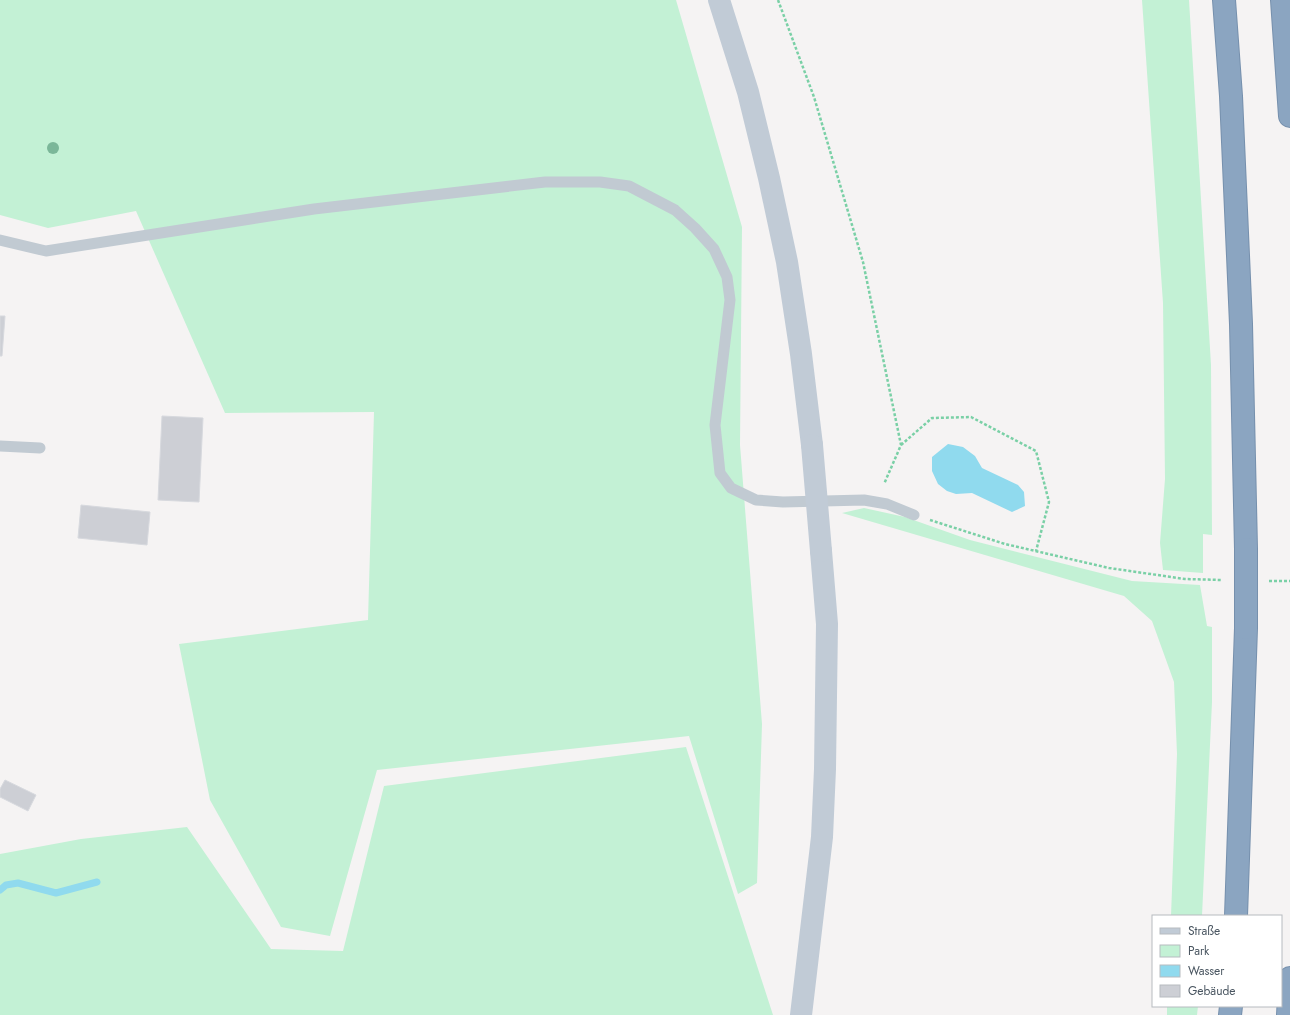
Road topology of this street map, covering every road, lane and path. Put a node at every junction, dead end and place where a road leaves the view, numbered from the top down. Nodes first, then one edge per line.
1 (719, 0) edge
2 (778, 0) edge
3 (1224, 0) edge
4 (1282, 0) edge
5 (1290, 116) edge
6 (0, 240) edge
7 (901, 445) junction
8 (0, 446) edge
9 (40, 448) dead end
10 (875, 502) junction
11 (914, 515) joint
12 (1036, 551) junction
13 (1222, 580) dead end
14 (1267, 581) dead end
15 (1290, 581) edge
16 (1236, 915) edge
17 (1290, 978) edge
18 (800, 1015) edge
19 (1288, 1015) edge

1 - 18 main road, bridge
2 - 7 path
3 - 16 highway, bridge
4 - 5 highway
6 - 10 lane
7 - 10 path
7 - 12 path
8 - 9 lane
10 - 11 lane
11 - 12 path
12 - 13 path
14 - 15 path
17 - 19 highway

